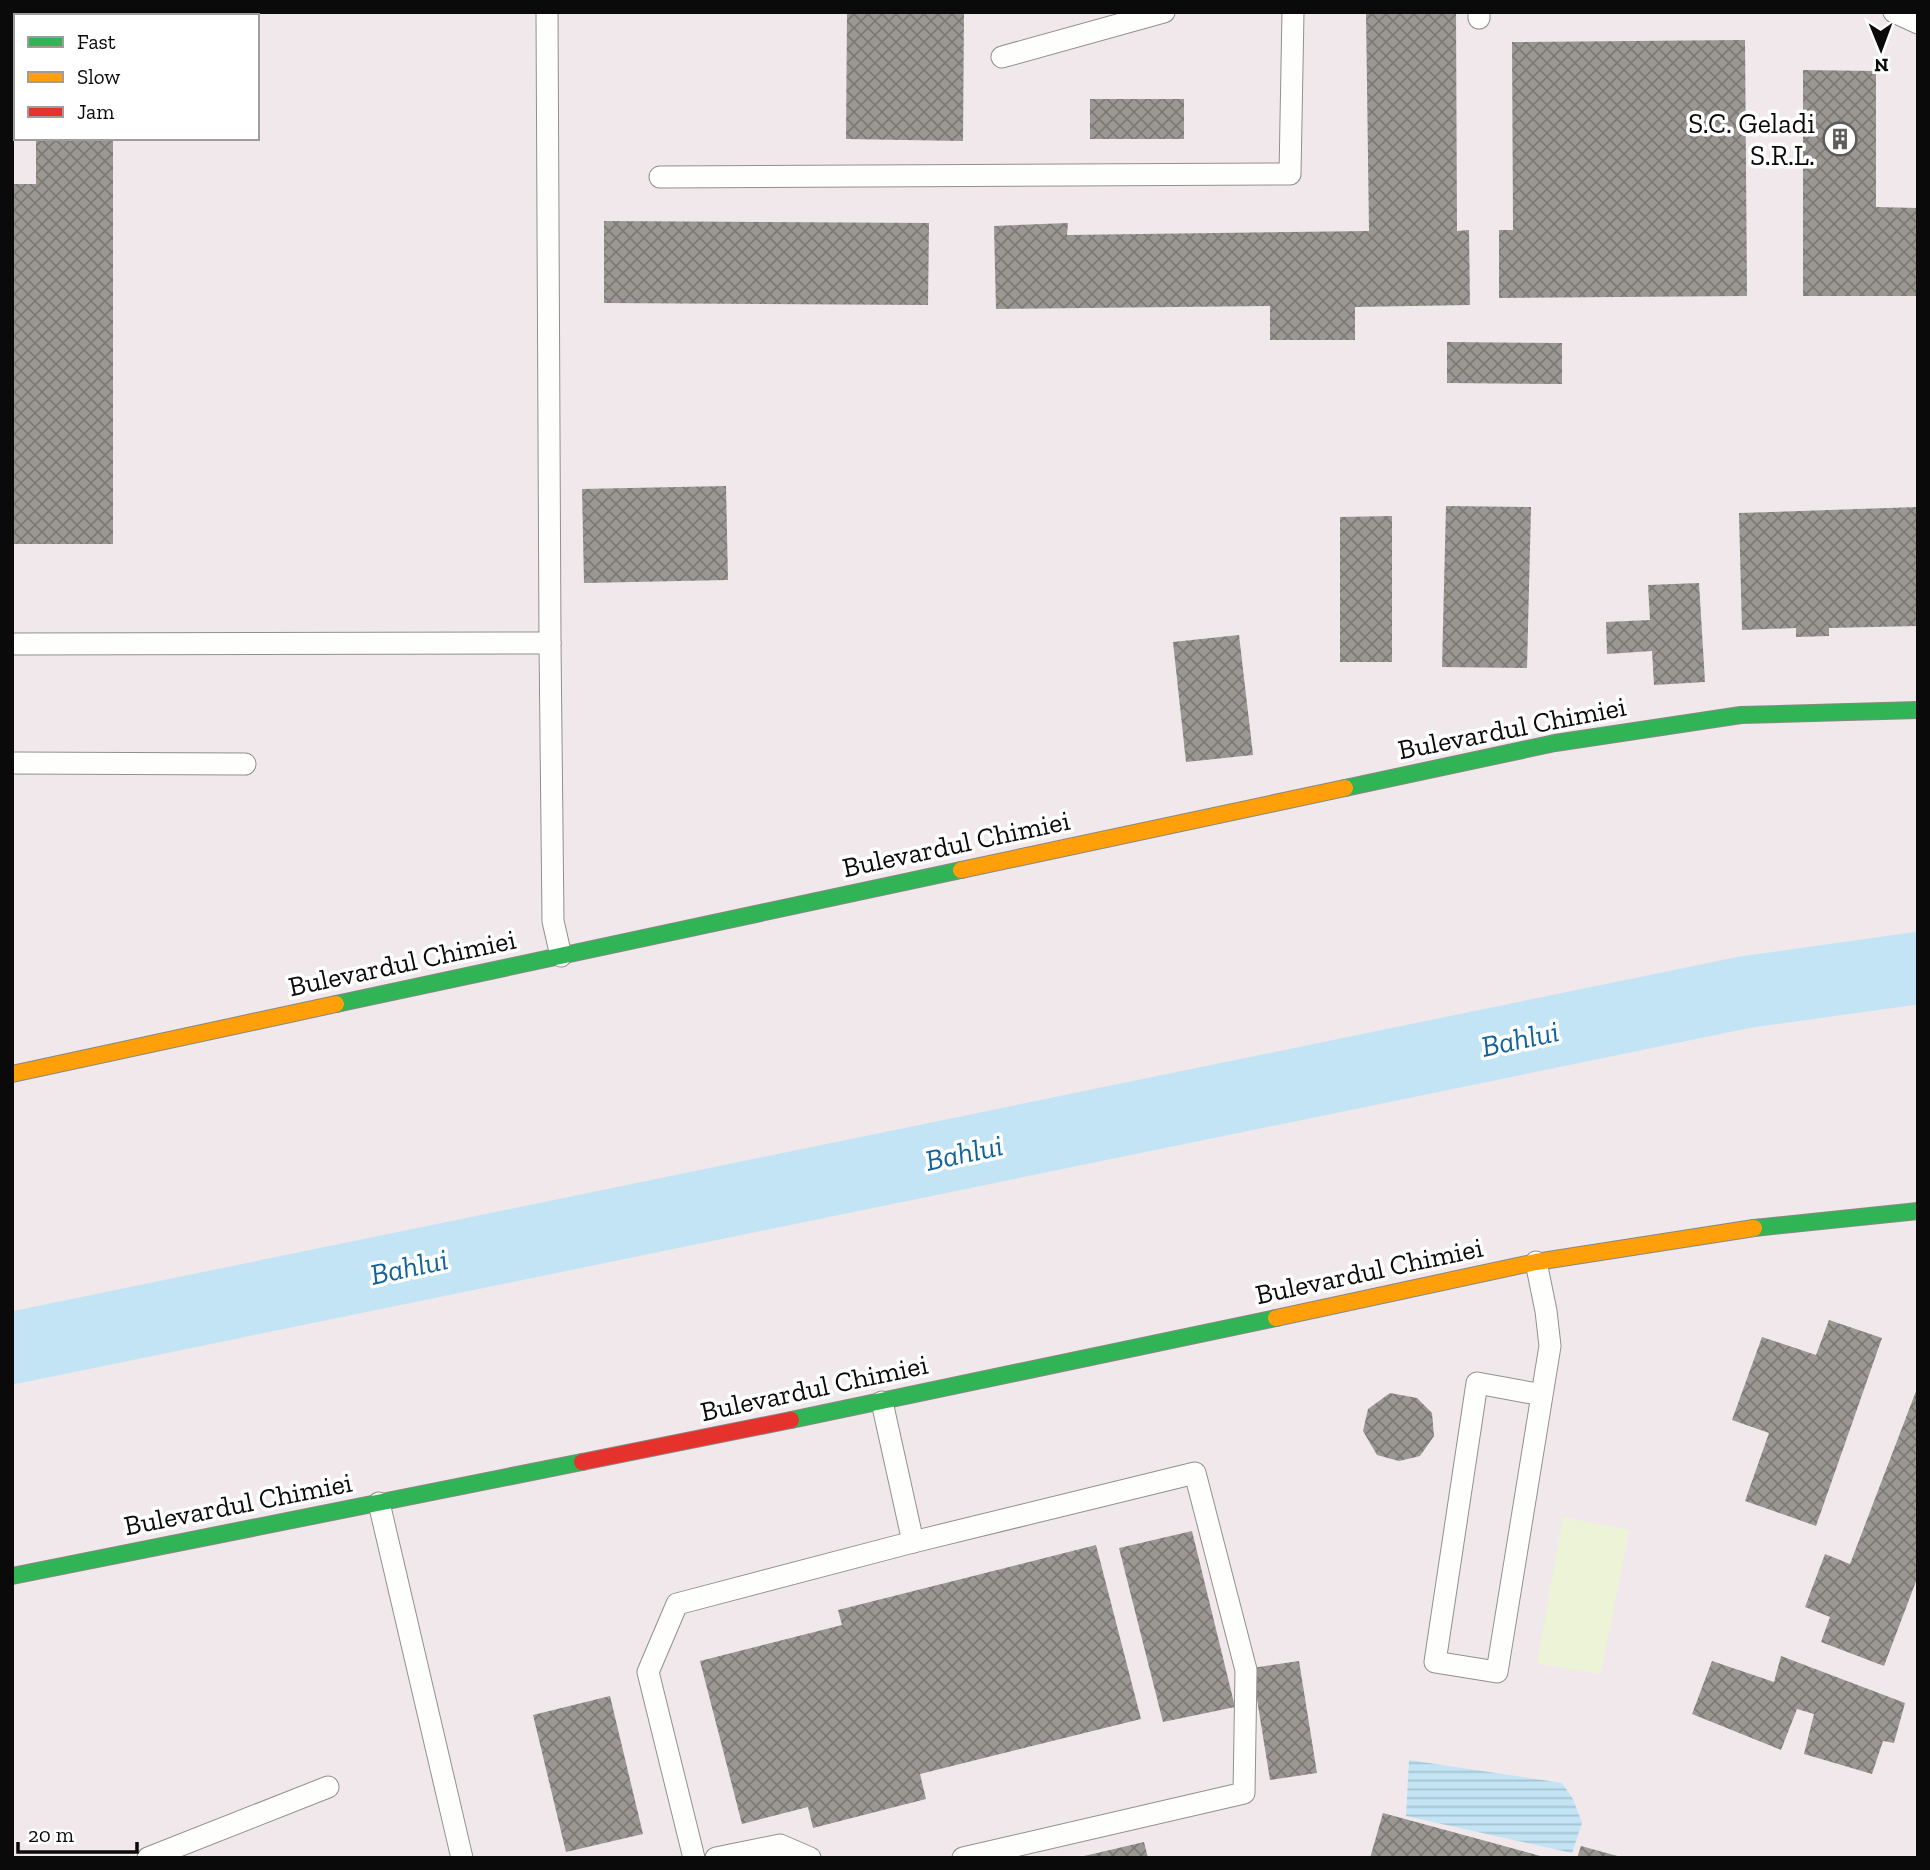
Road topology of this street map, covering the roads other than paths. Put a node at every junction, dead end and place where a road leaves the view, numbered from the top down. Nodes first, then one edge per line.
1 (547, 12) edge
2 (1164, 12) edge
3 (1293, 12) edge
4 (1894, 12) edge
5 (1918, 23) edge
6 (1002, 57) dead end
7 (660, 177) dead end
8 (550, 643) junction
9 (12, 644) edge
10 (1918, 710) edge
11 (12, 763) edge
12 (245, 764) dead end
13 (561, 956) junction
14 (12, 1074) edge
15 (1918, 1211) edge
16 (1536, 1262) junction
17 (1542, 1395) junction
18 (882, 1402) junction
19 (379, 1503) junction
20 (913, 1542) junction
21 (12, 1576) edge
22 (328, 1787) dead end
23 (148, 1858) edge
24 (462, 1858) edge
25 (694, 1858) edge
26 (716, 1858) edge
27 (810, 1858) edge
28 (963, 1858) edge

1 - 8 lane
2 - 6 lane
3 - 7 lane
4 - 5 lane
8 - 9 lane
8 - 13 lane
10 - 13 street, Bulevardul Chimiei
11 - 12 lane
13 - 14 street, Bulevardul Chimiei
15 - 16 street, Bulevardul Chimiei
16 - 17 lane
16 - 18 street, Bulevardul Chimiei
17 - 17 lane
18 - 19 street, Bulevardul Chimiei
18 - 20 lane
19 - 21 street, Bulevardul Chimiei
19 - 24 lane
20 - 25 lane
20 - 28 lane
22 - 23 lane
26 - 27 lane

